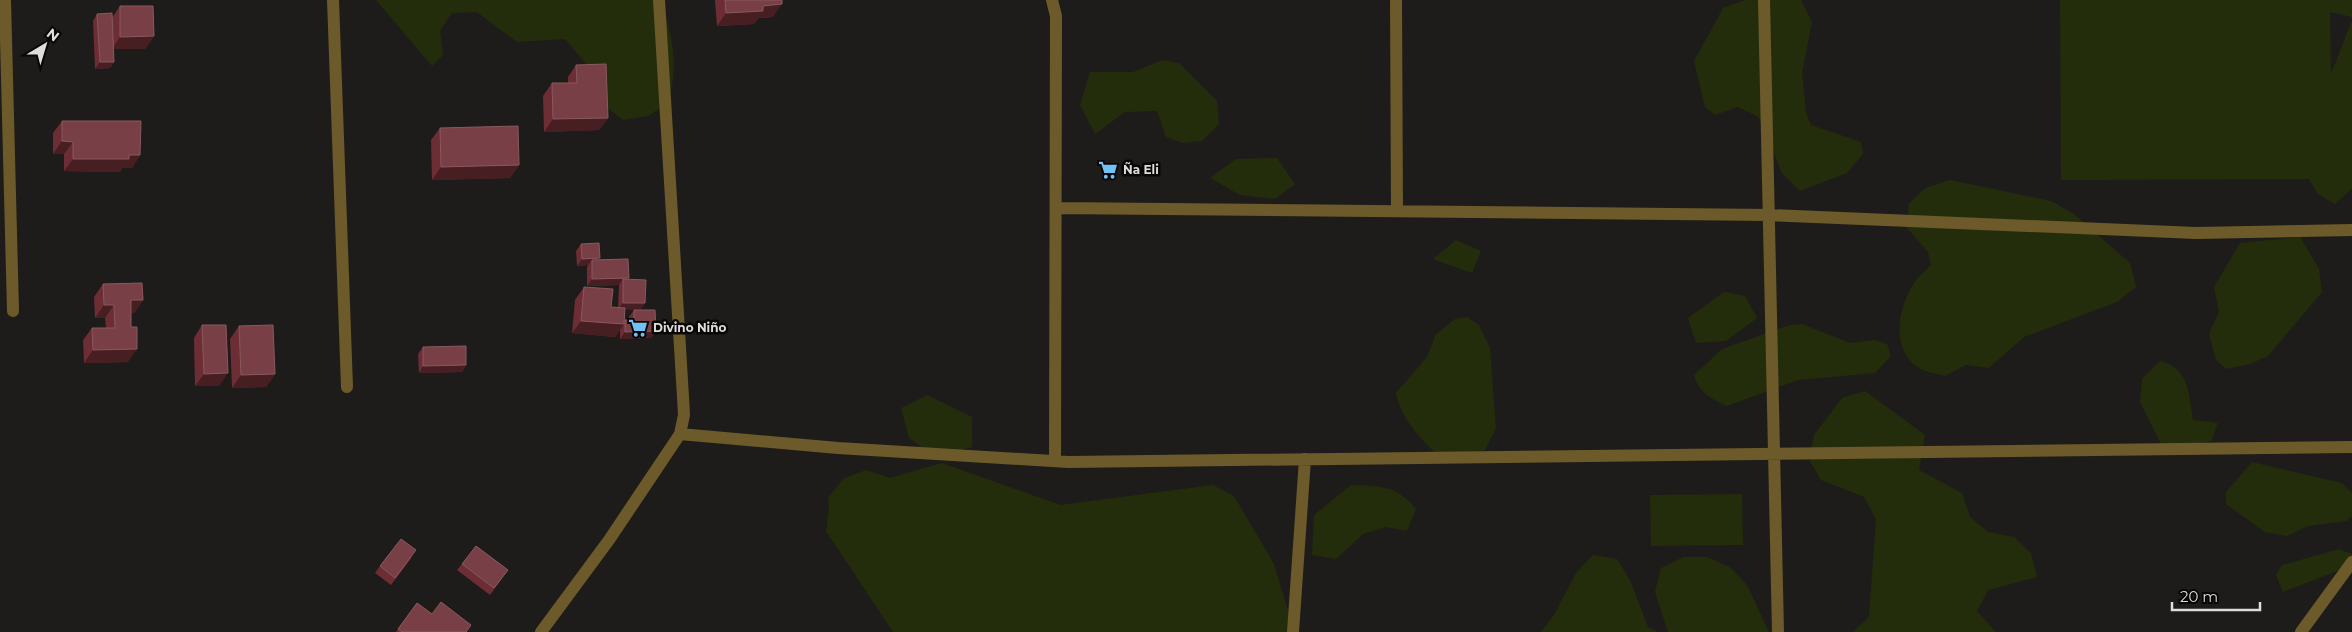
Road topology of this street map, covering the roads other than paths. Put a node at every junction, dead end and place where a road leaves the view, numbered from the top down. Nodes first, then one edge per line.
1 (5, 0) edge
2 (334, 0) edge
3 (659, 0) edge
4 (1052, 0) edge
5 (1396, 0) edge
6 (1764, 0) edge
7 (1056, 208) junction
8 (1397, 211) junction
9 (1769, 215) junction
10 (2352, 230) edge
11 (13, 311) dead end
12 (347, 388) dead end
13 (679, 436) junction
14 (2352, 447) edge
15 (1774, 454) junction
16 (1304, 459) junction
17 (1055, 461) junction
18 (2352, 562) edge
19 (541, 632) edge
20 (1293, 632) edge
21 (1778, 632) edge
22 (2301, 632) edge

1 - 11 street
2 - 12 street
3 - 13 street
4 - 7 street
5 - 8 street
6 - 9 street
7 - 8 street
7 - 17 street
8 - 9 street
9 - 10 street
9 - 15 street
13 - 17 street
13 - 19 street
14 - 15 street
15 - 16 street
15 - 21 street
16 - 17 street
16 - 20 street
18 - 22 street

